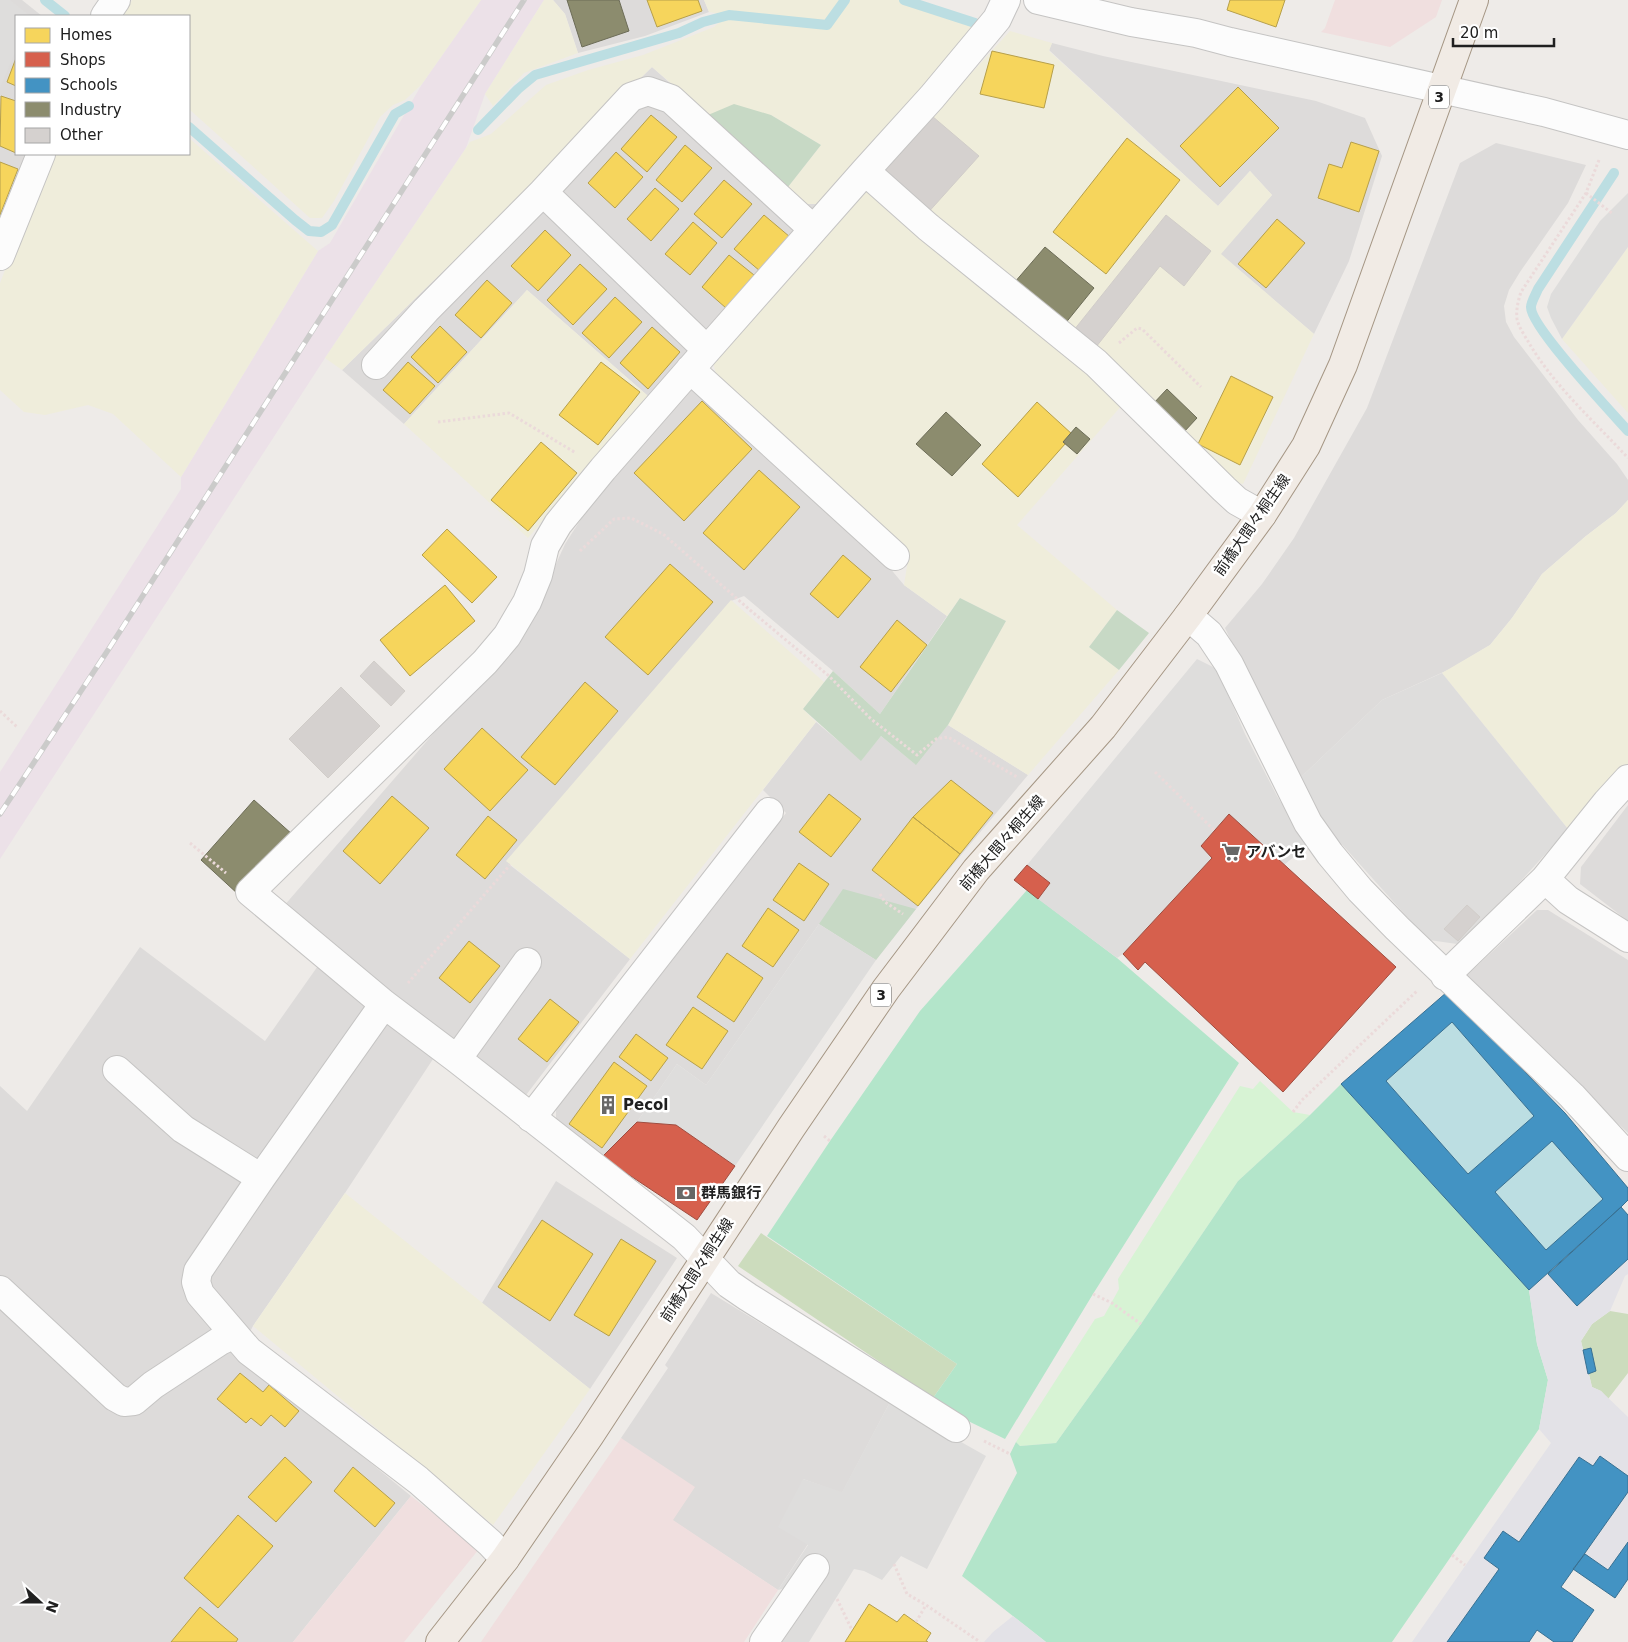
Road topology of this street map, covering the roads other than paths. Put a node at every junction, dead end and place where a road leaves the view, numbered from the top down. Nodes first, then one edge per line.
1 (116, 0) edge
2 (1006, 0) edge
3 (1038, 0) edge
4 (1474, 0) edge
5 (106, 15) edge
6 (1442, 89) junction
7 (1628, 135) edge
8 (41, 155) edge
9 (864, 171) junction
10 (543, 192) junction
11 (814, 230) junction
12 (0, 256) edge
13 (698, 359) junction
14 (376, 365) dead end
15 (1262, 515) junction
16 (895, 556) dead end
17 (1188, 616) junction
18 (1628, 780) edge
19 (769, 812) dead end
20 (1545, 879) junction
21 (1628, 938) edge
22 (527, 962) dead end
23 (1445, 976) junction
24 (384, 1004) junction
25 (457, 1059) junction
26 (118, 1070) dead end
27 (531, 1118) junction
28 (1628, 1157) edge
29 (261, 1178) junction
30 (704, 1259) junction
31 (0, 1290) edge
32 (234, 1335) junction
33 (956, 1428) dead end
34 (505, 1559) junction
35 (815, 1568) dead end
36 (440, 1642) edge
37 (764, 1642) edge

1 - 5 street
2 - 9 street
3 - 6 street
4 - 6 main road, 前橋大間々桐生線 / 3
6 - 7 street
6 - 15 main road, 前橋大間々桐生線 / 3
8 - 12 street
9 - 11 street
9 - 15 street
10 - 11 street
10 - 13 street
10 - 14 street
11 - 13 street
13 - 16 street
13 - 24 street
15 - 17 main road, 前橋大間々桐生線 / 3
17 - 23 street
17 - 30 main road, 前橋大間々桐生線 / 3
18 - 20 street
19 - 27 street
20 - 21 street
20 - 23 street
22 - 25 street
23 - 28 street
24 - 25 street
24 - 29 street
25 - 27 street
26 - 29 street
27 - 30 street
29 - 32 street
30 - 33 street
30 - 34 main road, 前橋大間々桐生線 / 3
31 - 32 street
32 - 34 street
34 - 36 main road, 前橋大間々桐生線 / 3
35 - 37 street

